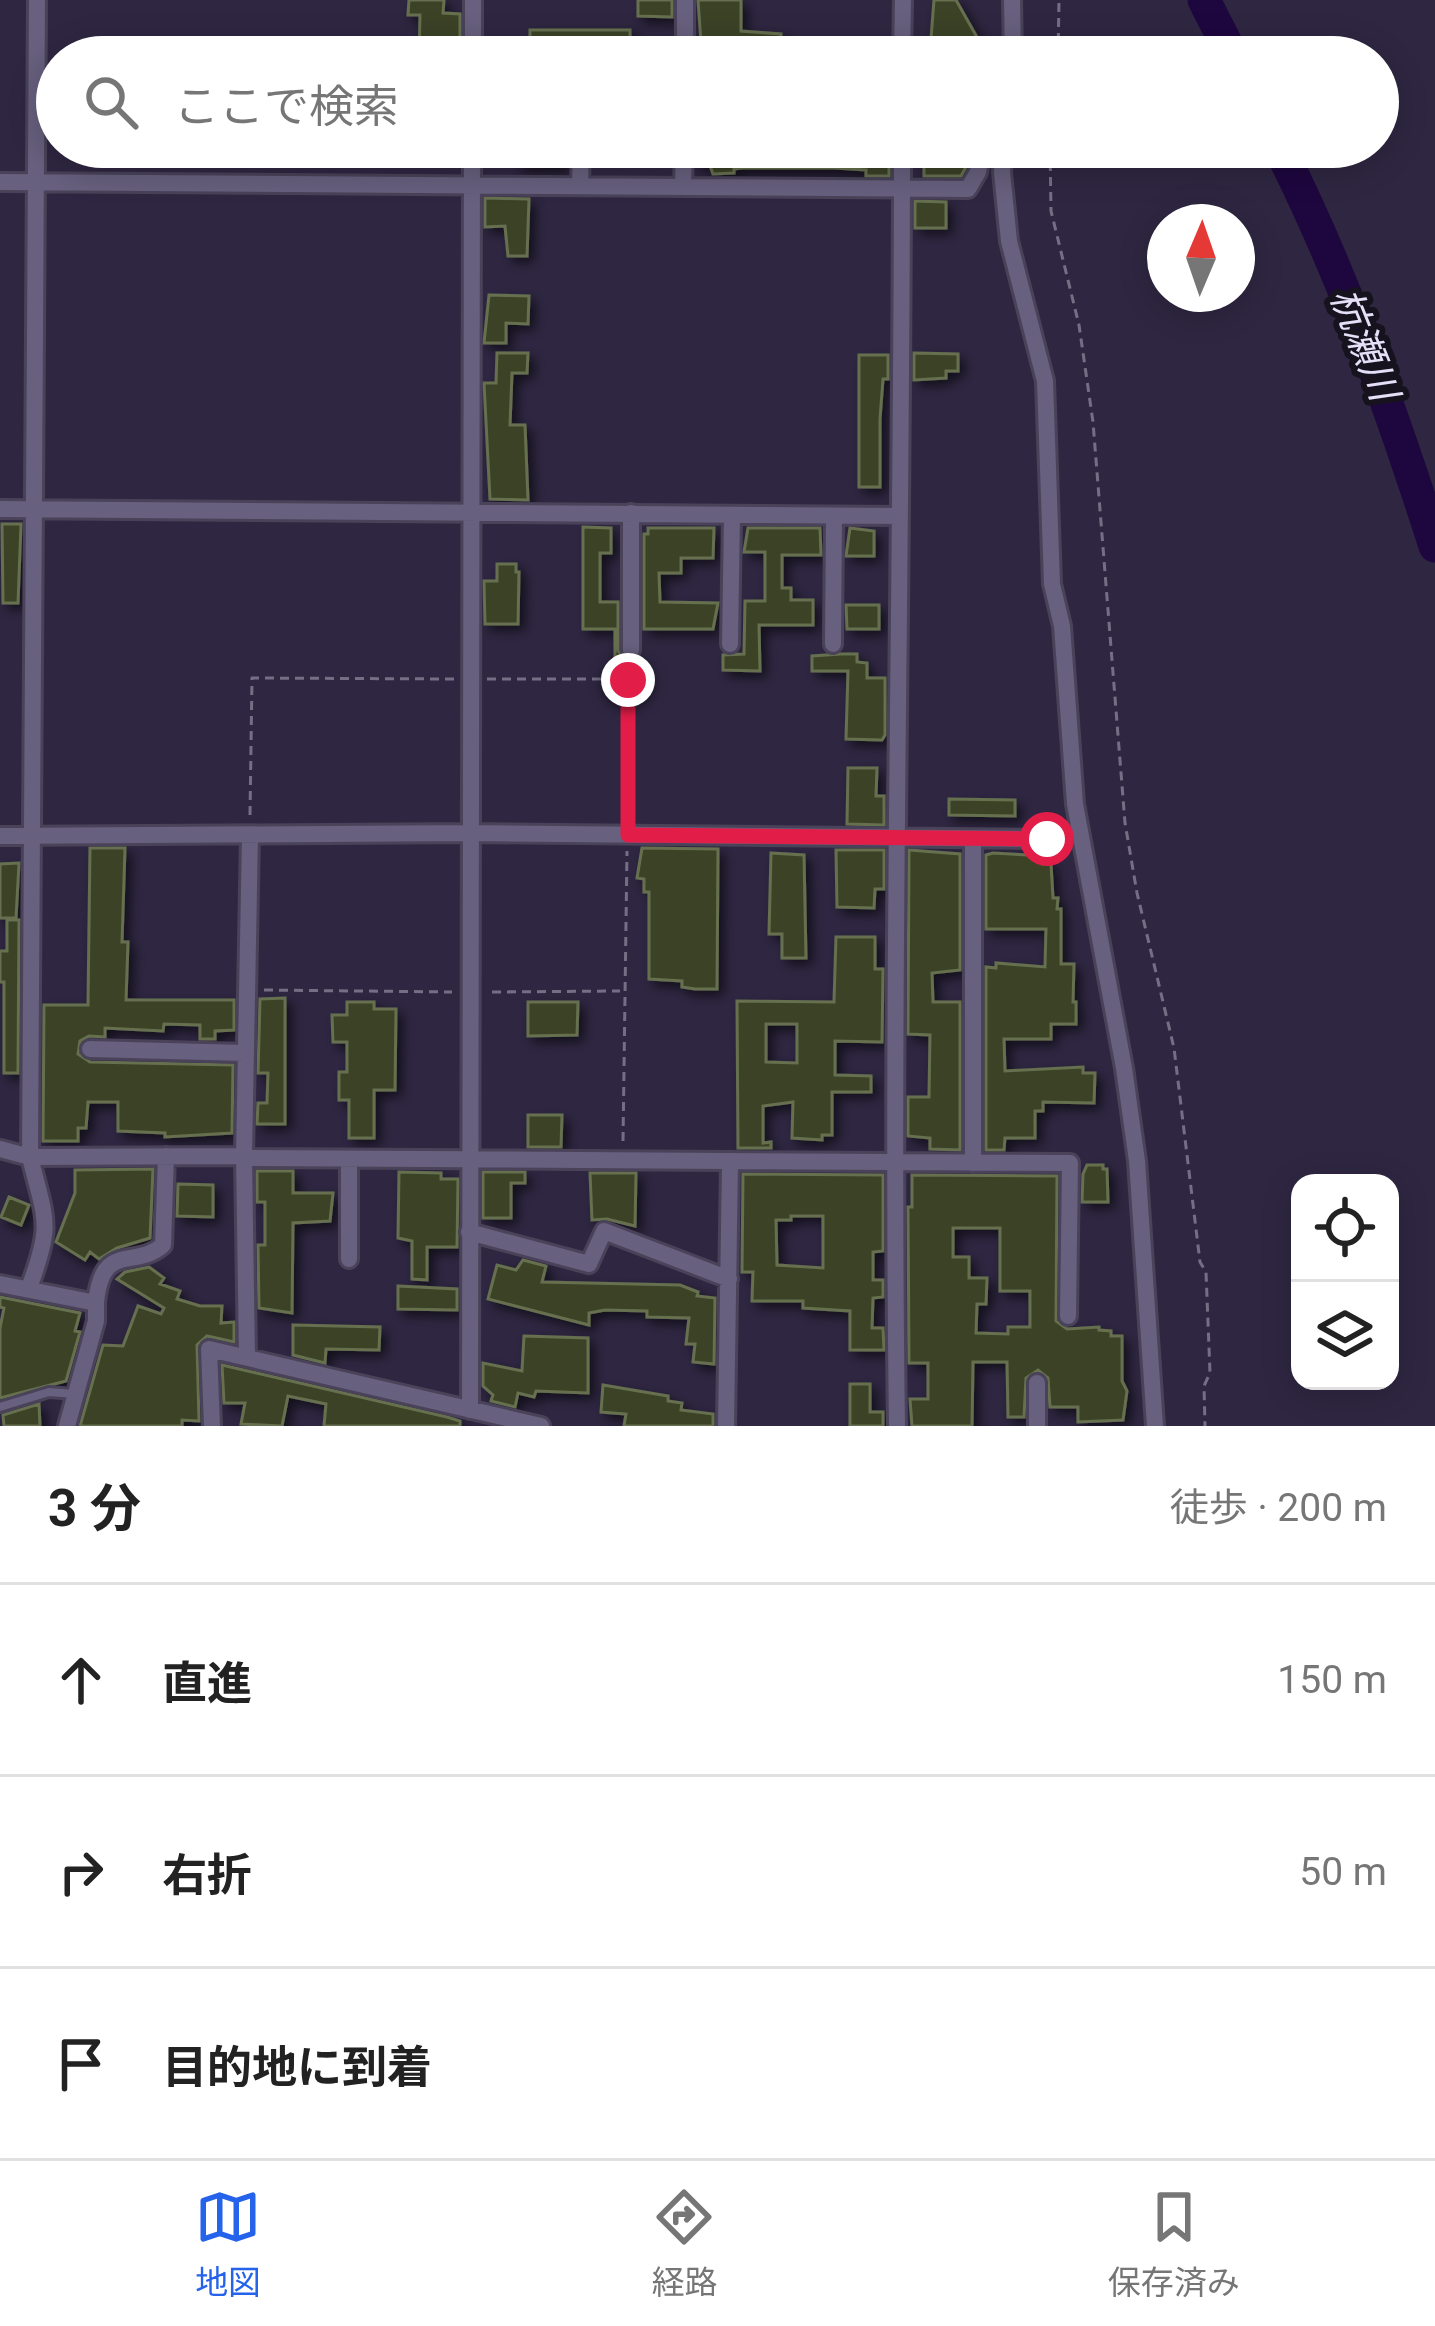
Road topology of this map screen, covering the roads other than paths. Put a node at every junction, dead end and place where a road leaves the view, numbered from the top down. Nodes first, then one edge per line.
1 (37, 0) edge
2 (473, 0) edge
3 (685, 0) edge
4 (903, 0) edge
5 (1012, 0) edge
6 (37, 36) edge
7 (472, 36) edge
8 (685, 36) edge
9 (902, 36) edge
10 (1011, 36) edge
11 (36, 91) edge
12 (472, 168) edge
13 (580, 168) edge
14 (683, 168) edge
15 (902, 168) edge
16 (979, 168) edge
17 (1002, 168) edge
18 (0, 182) edge
19 (35, 182) junction
20 (472, 185) junction
21 (580, 186) junction
22 (683, 187) junction
23 (902, 188) junction
24 (0, 509) edge
25 (34, 509) junction
26 (470, 512) junction
27 (631, 513) junction
28 (732, 514) junction
29 (834, 516) junction
30 (900, 516) junction
31 (730, 644) dead end
32 (833, 644) dead end
33 (631, 650) dead end
34 (472, 833) junction
35 (250, 835) junction
36 (0, 836) edge
37 (34, 836) junction
38 (899, 838) junction
39 (973, 839) junction
40 (1047, 839) dead end
41 (91, 1049) dead end
42 (245, 1053) junction
43 (0, 1149) edge
44 (30, 1156) junction
45 (166, 1156) junction
46 (245, 1157) junction
47 (349, 1159) junction
48 (470, 1160) junction
49 (730, 1162) junction
50 (894, 1163) junction
51 (973, 1163) junction
52 (470, 1232) junction
53 (350, 1258) dead end
54 (729, 1280) junction
55 (0, 1285) edge
56 (28, 1288) junction
57 (96, 1303) junction
58 (1068, 1316) dead end
59 (247, 1357) junction
60 (1037, 1383) dead end
61 (74, 1394) junction
62 (0, 1407) edge
63 (470, 1410) junction
64 (67, 1426) edge
65 (212, 1426) edge
66 (541, 1426) edge
67 (726, 1426) edge
68 (897, 1426) edge
69 (1037, 1426) edge
70 (1155, 1426) edge

1 - 6 street
2 - 7 street
3 - 8 street
4 - 9 street
5 - 10 street
11 - 19 street
12 - 20 street
13 - 21 street
14 - 22 street
15 - 23 street
16 - 23 street
17 - 70 street
18 - 19 street
19 - 20 street
19 - 25 street
20 - 21 street
20 - 26 street
21 - 22 street
22 - 23 street
23 - 30 street
24 - 25 street
25 - 26 street
25 - 37 street
26 - 27 street
26 - 34 street
27 - 28 street
27 - 33 street
28 - 29 street
28 - 31 street
29 - 30 street
29 - 32 street
30 - 38 street
34 - 35 street
34 - 38 street
34 - 48 street
35 - 37 street
35 - 42 street
36 - 37 street
37 - 44 street
38 - 39 street
38 - 50 street
39 - 40 street
39 - 51 street
41 - 42 street
42 - 46 street
43 - 44 street
44 - 45 street
44 - 56 street
45 - 46 street
45 - 57 street
46 - 47 street
46 - 59 street
47 - 48 street
47 - 53 street
48 - 49 street
48 - 52 street
49 - 50 street
49 - 54 street
50 - 51 street
50 - 68 street
51 - 58 street
52 - 54 street
52 - 63 street
54 - 67 street
55 - 56 street
56 - 57 street
57 - 61 street
59 - 63 street
59 - 65 street
60 - 69 street
61 - 62 lane
61 - 64 street
63 - 66 street

